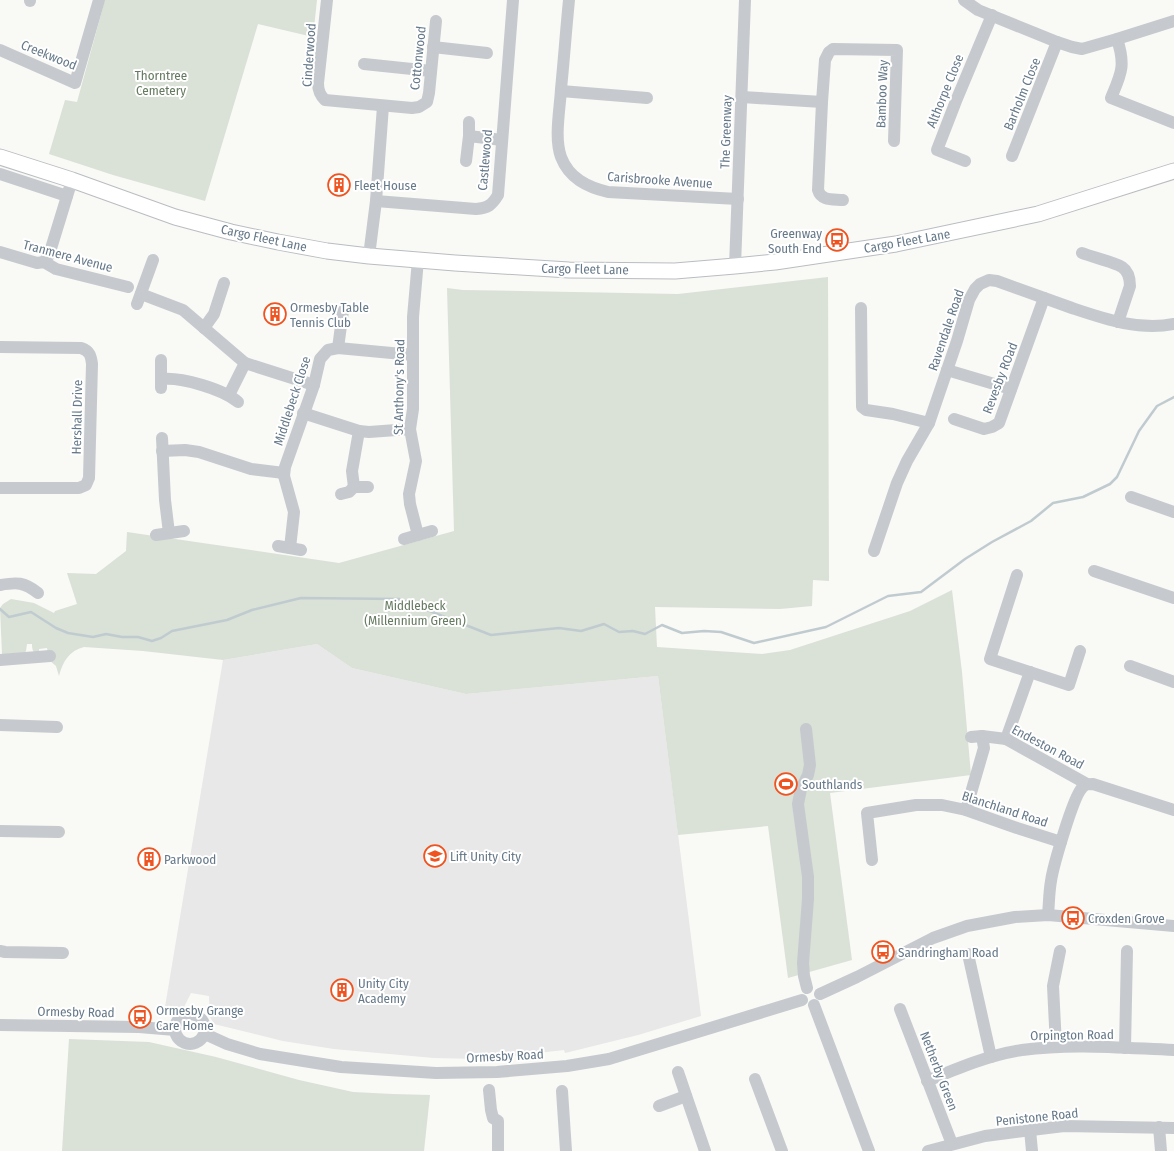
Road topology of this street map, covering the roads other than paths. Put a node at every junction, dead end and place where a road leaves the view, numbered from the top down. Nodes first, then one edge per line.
1 (99, 0) edge
2 (327, 0) edge
3 (513, 0) edge
4 (569, 0) edge
5 (745, 0) edge
6 (964, 0) edge
7 (992, 15) junction
8 (436, 21) dead end
9 (1174, 21) edge
10 (1117, 39) junction
11 (1057, 42) junction
12 (433, 47) junction
13 (0, 50) edge
14 (487, 53) dead end
15 (364, 64) dead end
16 (431, 71) junction
17 (561, 91) junction
18 (742, 97) junction
19 (647, 98) dead end
20 (822, 102) junction
21 (384, 106) junction
22 (469, 122) dead end
23 (1174, 123) edge
24 (468, 136) junction
25 (502, 140) junction
26 (894, 141) dead end
27 (1012, 156) dead end
28 (0, 157) edge
29 (466, 161) dead end
30 (965, 161) dead end
31 (1174, 171) edge
32 (0, 174) edge
33 (72, 180) junction
34 (67, 196) junction
35 (738, 199) junction
36 (843, 200) dead end
37 (376, 201) junction
38 (0, 252) edge
39 (1082, 253) dead end
40 (369, 256) junction
41 (153, 260) dead end
42 (418, 260) junction
43 (44, 262) junction
44 (735, 266) junction
45 (224, 284) dead end
46 (128, 287) dead end
47 (1044, 298) junction
48 (861, 308) dead end
49 (343, 311) dead end
50 (1118, 322) junction
51 (1174, 324) edge
52 (204, 328) junction
53 (0, 347) edge
54 (338, 348) junction
55 (414, 355) junction
56 (161, 360) dead end
57 (245, 363) junction
58 (947, 370) junction
59 (314, 385) junction
60 (1011, 389) junction
61 (303, 413) junction
62 (954, 419) dead end
63 (929, 423) junction
64 (410, 429) junction
65 (359, 431) junction
66 (162, 438) dead end
67 (162, 451) junction
68 (284, 473) junction
69 (354, 487) junction
70 (368, 487) dead end
71 (0, 488) edge
72 (341, 494) dead end
73 (1131, 497) dead end
74 (1174, 512) edge
75 (184, 531) dead end
76 (432, 531) dead end
77 (169, 532) junction
78 (156, 535) dead end
79 (418, 535) junction
80 (404, 539) dead end
81 (278, 546) dead end
82 (874, 551) dead end
83 (1094, 572) dead end
84 (1017, 575) dead end
85 (0, 584) edge
86 (35, 587) dead end
87 (1174, 598) edge
88 (1080, 651) dead end
89 (50, 656) dead end
90 (0, 660) edge
91 (1130, 666) dead end
92 (1030, 672) junction
93 (1174, 682) edge
94 (0, 726) edge
95 (57, 727) dead end
96 (806, 729) dead end
97 (1006, 740) junction
98 (1087, 784) junction
99 (966, 810) junction
100 (1174, 810) edge
101 (0, 831) edge
102 (59, 832) dead end
103 (1061, 842) junction
104 (872, 860) dead end
105 (1048, 915) junction
106 (1174, 926) edge
107 (0, 951) edge
108 (1060, 951) dead end
109 (1127, 951) dead end
110 (63, 953) dead end
111 (968, 954) dead end
112 (808, 988) junction
113 (820, 994) junction
114 (802, 1000) junction
115 (814, 1005) junction
116 (900, 1009) dead end
117 (0, 1025) edge
118 (175, 1030) junction
119 (205, 1034) junction
120 (1056, 1046) junction
121 (1125, 1048) junction
122 (1174, 1050) edge
123 (991, 1057) junction
124 (755, 1079) dead end
125 (677, 1080) dead end
126 (927, 1081) junction
127 (489, 1090) dead end
128 (562, 1091) dead end
129 (686, 1096) junction
130 (659, 1106) dead end
131 (1159, 1127) junction
132 (1174, 1128) edge
133 (1030, 1130) junction
134 (952, 1144) junction
135 (498, 1151) edge
136 (566, 1151) edge
137 (705, 1151) edge
138 (782, 1151) edge
139 (869, 1151) edge
140 (928, 1151) edge
141 (1032, 1151) edge
142 (1161, 1151) edge

1 - 13 street, Creekwood
2 - 21 street, Cinderwood
3 - 25 street, Castlewood
4 - 17 street, Carisbrooke Avenue
5 - 18 street, The Greenway
6 - 7 street
7 - 11 street
7 - 30 street, Althorpe Close
8 - 12 street, Cottonwood
9 - 10 street
10 - 11 street
10 - 23 street
11 - 27 street, Barholm Close
12 - 14 street
12 - 16 street, Cottonwood
15 - 16 street
16 - 21 street, Cottonwood
17 - 19 street
17 - 35 street, Carisbrooke Avenue
18 - 20 street
18 - 35 street, The Greenway
20 - 26 street, Bamboo Way
20 - 36 street, Bamboo Way
21 - 37 street
22 - 24 street
24 - 25 street
24 - 29 street
25 - 37 street, Castlewood
28 - 33 main road, Cargo Fleet Lane
31 - 44 main road, Cargo Fleet Lane
32 - 34 street
33 - 34 street
33 - 40 main road, Cargo Fleet Lane
34 - 43 street
35 - 44 street, The Greenway
37 - 40 street
38 - 43 street, Tranmere Avenue
39 - 50 street
40 - 42 main road, Cargo Fleet Lane
41 - 52 street
42 - 44 main road, Cargo Fleet Lane
42 - 55 street, St Anthony's Road
43 - 46 street, Tranmere Avenue
45 - 52 street
47 - 50 street, Ravendale Road
47 - 58 street, Ravendale Road
47 - 60 street, Revesby ROad
48 - 63 street
49 - 54 street
50 - 51 street, Ravendale Road
52 - 57 street
53 - 71 street, Hershall Drive
54 - 55 street
54 - 59 street, Middlebeck Close
55 - 64 street, St Anthony's Road
56 - 57 street
57 - 59 street
58 - 60 street
58 - 63 street, Ravendale Road
59 - 61 street, Middlebeck Close
60 - 62 street, Revesby ROad
61 - 65 street
61 - 68 street, Middlebeck Close
63 - 82 street, Ravendale Road
64 - 65 street
64 - 79 street, St Anthony's Road
65 - 69 street
66 - 67 street
67 - 68 street
67 - 77 street
68 - 81 street
69 - 70 street
69 - 72 street
73 - 74 street
75 - 77 street
76 - 79 street
77 - 78 street
79 - 80 street
83 - 87 street
84 - 92 street
85 - 86 street
88 - 92 street
89 - 90 street
91 - 93 street
92 - 97 street
94 - 95 street
96 - 112 street
97 - 98 street, Endeston Road
97 - 99 street, Endeston Road
98 - 100 street, Endeston Road
98 - 103 street
99 - 103 street, Blanchland Road
99 - 104 street, Blanchland Road
101 - 102 street
103 - 105 street
105 - 106 street
105 - 113 street
107 - 110 street
108 - 120 street
109 - 121 street
111 - 123 street
112 - 113 street
112 - 114 street
113 - 115 street
114 - 115 street
114 - 119 street, Ormesby Road
115 - 139 street
116 - 126 street, Netherby Green
117 - 118 street, Ormesby Road
118 - 119 street
118 - 119 street
120 - 121 street, Orpington Road
120 - 123 street, Orpington Road
121 - 122 street, Orpington Road
123 - 126 street, Orpington Road
124 - 138 street
125 - 129 street
126 - 134 street, Netherby Green
127 - 135 street
128 - 136 street
129 - 130 street
129 - 137 street
131 - 132 street, Penistone Road
131 - 133 street, Penistone Road
131 - 142 street
133 - 134 street, Penistone Road
133 - 141 street
134 - 140 street, Penistone Road

